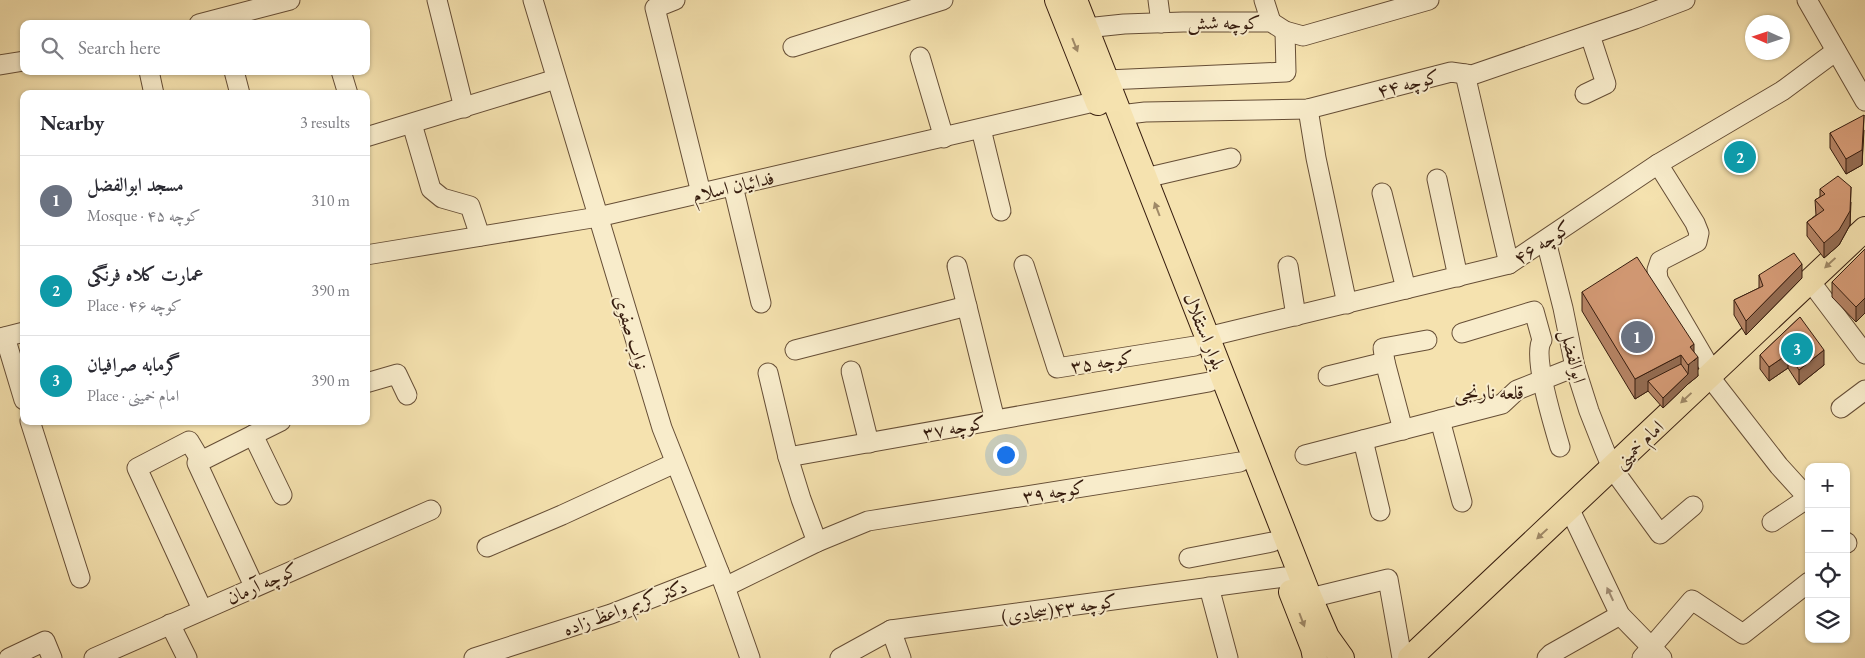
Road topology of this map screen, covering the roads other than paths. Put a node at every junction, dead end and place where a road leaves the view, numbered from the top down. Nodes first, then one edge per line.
1 (290, 0) edge
2 (437, 0) edge
3 (533, 0) edge
4 (675, 0) edge
5 (943, 0) edge
6 (1057, 0) edge
7 (1075, 0) edge
8 (1158, 0) edge
9 (1264, 0) edge
10 (1429, 0) edge
11 (1685, 0) edge
12 (1807, 0) edge
13 (248, 5) edge
14 (223, 20) edge
15 (1161, 23) junction
16 (1278, 27) junction
17 (1086, 28) junction
18 (1590, 34) junction
19 (793, 46) dead end
20 (1836, 51) junction
21 (920, 57) dead end
22 (20, 61) edge
23 (0, 65) edge
24 (1465, 74) junction
25 (150, 75) edge
26 (235, 75) edge
27 (342, 75) edge
28 (556, 79) junction
29 (153, 90) edge
30 (239, 90) edge
31 (347, 90) edge
32 (1585, 94) dead end
33 (1110, 99) junction
34 (1865, 101) edge
35 (464, 108) junction
36 (1308, 109) junction
37 (412, 124) junction
38 (981, 129) junction
39 (370, 136) edge
40 (944, 138) junction
41 (1231, 158) dead end
42 (1658, 164) junction
43 (1145, 178) junction
44 (1438, 179) dead end
45 (733, 186) junction
46 (702, 193) junction
47 (1382, 193) dead end
48 (1001, 211) dead end
49 (598, 217) junction
50 (1865, 229) edge
51 (480, 236) junction
52 (1546, 241) junction
53 (370, 254) edge
54 (1509, 264) junction
55 (1024, 265) dead end
56 (957, 266) dead end
57 (1288, 266) dead end
58 (1458, 277) junction
59 (1810, 281) junction
60 (1406, 289) junction
61 (762, 302) dead end
62 (1346, 304) junction
63 (967, 306) junction
64 (1296, 316) junction
65 (20, 333) edge
66 (1462, 333) dead end
67 (2, 337) edge
68 (1427, 340) dead end
69 (1201, 342) junction
70 (795, 350) dead end
71 (1865, 354) edge
72 (1385, 362) junction
73 (1575, 367) junction
74 (851, 371) dead end
75 (768, 373) dead end
76 (1711, 374) junction
77 (1328, 376) dead end
78 (1542, 380) junction
79 (370, 382) edge
80 (1209, 382) junction
81 (20, 389) edge
82 (1865, 390) edge
83 (406, 395) dead end
84 (1842, 408) dead end
85 (995, 420) junction
86 (1440, 420) junction
87 (31, 425) edge
88 (273, 425) edge
89 (1403, 430) junction
90 (253, 435) junction
91 (1363, 440) junction
92 (869, 443) junction
93 (1560, 447) dead end
94 (1305, 455) dead end
95 (788, 457) junction
96 (201, 461) junction
97 (1240, 462) junction
98 (676, 463) junction
99 (1612, 468) junction
100 (1805, 494) edge
101 (282, 495) dead end
102 (1805, 501) edge
103 (1462, 502) dead end
104 (1694, 506) dead end
105 (1570, 508) junction
106 (431, 510) dead end
107 (1380, 511) dead end
108 (1772, 522) dead end
109 (817, 542) junction
110 (1272, 542) junction
111 (487, 547) dead end
112 (1189, 558) dead end
113 (1285, 577) junction
114 (80, 578) dead end
115 (722, 579) junction
116 (1805, 585) edge
117 (254, 586) junction
118 (1209, 587) junction
119 (1310, 598) junction
120 (202, 609) junction
121 (1620, 615) junction
122 (170, 624) junction
123 (891, 630) junction
124 (517, 652) edge
125 (1652, 654) edge
126 (9, 658) edge
127 (52, 658) edge
128 (94, 658) edge
129 (188, 658) edge
130 (474, 658) edge
131 (750, 658) edge
132 (840, 658) edge
133 (901, 658) edge
134 (1228, 658) edge
135 (1315, 658) edge
136 (1342, 658) edge
137 (1402, 658) edge
138 (1410, 658) edge
139 (1547, 658) edge

1 - 13 street
2 - 35 street
3 - 28 street, نواب صفوی
4 - 46 street
5 - 19 street
6 -> 33 main road, بلوار استقلال
7 - 17 main road, بلوار استقلال
8 - 15 street
9 - 16 street
10 - 16 street, کوچه شش
11 - 18 street, کوچه ۴۴
12 - 20 street
13 - 14 street
15 - 16 street, کوچه شش
15 - 17 street, کوچه شش
16 - 33 street
17 - 33 main road, بلوار استقلال
18 - 24 street, کوچه ۴۴
18 - 32 street
20 - 34 street
20 - 42 street, کوچه ۴۶
21 - 40 street
22 - 23 street
24 - 36 street, کوچه ۴۴
24 - 54 street
25 - 29 street
26 - 30 street
27 - 31 street
28 - 35 street
28 - 49 street, نواب صفوی
33 - 36 street, کوچه ۴۴
33 - 38 street, فدائیان اسلام
33 - 43 main road, بلوار استقلال
33 - 69 main road, بلوار استقلال
35 - 37 street
36 - 62 street
37 - 39 street
37 - 51 street
38 - 40 street, فدائیان اسلام
38 - 48 street
40 - 45 street, فدائیان اسلام
41 - 43 street
42 - 52 street, کوچه ۴۶
42 - 76 street
69 -> 43 main road, بلوار استقلال
44 - 58 street
45 - 46 street, فدائیان اسلام
45 - 61 street
46 - 49 street, فدائیان اسلام
47 - 60 street
49 - 51 street, فدائیان اسلام
49 - 98 street, نواب صفوی
50 -> 59 main road, امام خمینی
51 - 53 street, فدائیان اسلام
52 - 54 street, کوچه ۴۶
52 - 73 street, ابوالفضل
54 - 58 street, کوچه ۴۶
55 - 69 street, کوچه ۳۵
56 - 63 street
57 - 64 street
58 - 60 street, کوچه ۴۶
59 - 71 street
59 - 76 main road, امام خمینی
60 - 62 street, کوچه ۴۶
62 - 64 street, کوچه ۴۶
63 - 70 street
63 - 85 street
64 - 69 street, کوچه ۴۶
65 - 67 street
66 - 78 street
67 - 81 street
68 - 72 street
69 - 80 main road, بلوار استقلال
69 - 119 main road, بلوار استقلال
72 - 77 street
72 - 89 street
73 - 78 street
73 - 99 street, ابوالفضل
74 - 92 street
75 - 95 street
76 -> 99 main road, امام خمینی
76 - 100 street
78 - 86 street
78 - 93 street
79 - 83 street
80 - 85 street, کوچه ۳۷
80 - 97 main road, بلوار استقلال
82 - 84 street
85 - 92 street, کوچه ۳۷
86 - 89 street
86 - 103 street
87 - 114 street
88 - 90 street
89 - 91 street
90 - 96 street
90 - 101 street
91 - 94 street
91 - 107 street
92 - 95 street, کوچه ۳۷
95 - 109 street
96 - 117 street
96 - 120 street
97 - 109 street, کوچه ۳۹
97 - 110 main road, بلوار استقلال
98 - 111 street
98 - 115 street, نواب صفوی
99 - 104 street, ابوالفضل
99 - 105 main road, امام خمینی
102 - 108 street
121 -> 105 street
105 -> 138 main road, امام خمینی
106 - 117 street, کوچه آرمان
109 - 115 street, دکتر کریم واعظ زاده
110 - 112 street
110 - 113 main road, بلوار استقلال
113 - 118 street, کوچه ۴۳(سجادی)
113 -> 135 main road, بلوار استقلال
115 - 124 street, دکتر کریم واعظ زاده
115 - 131 street, نواب صفوی
116 - 125 street
117 - 120 street, کوچه آرمان
118 - 123 street, کوچه ۴۳(سجادی)
118 - 134 street
119 - 136 main road, بلوار استقلال
119 - 137 street
120 - 122 street, کوچه آرمان
121 - 125 street
121 - 139 street
122 - 128 street, کوچه آرمان
122 - 129 street
123 - 132 street, کوچه ۴۳(سجادی)
123 - 133 street
124 - 130 street, دکتر کریم واعظ زاده
126 - 127 street

